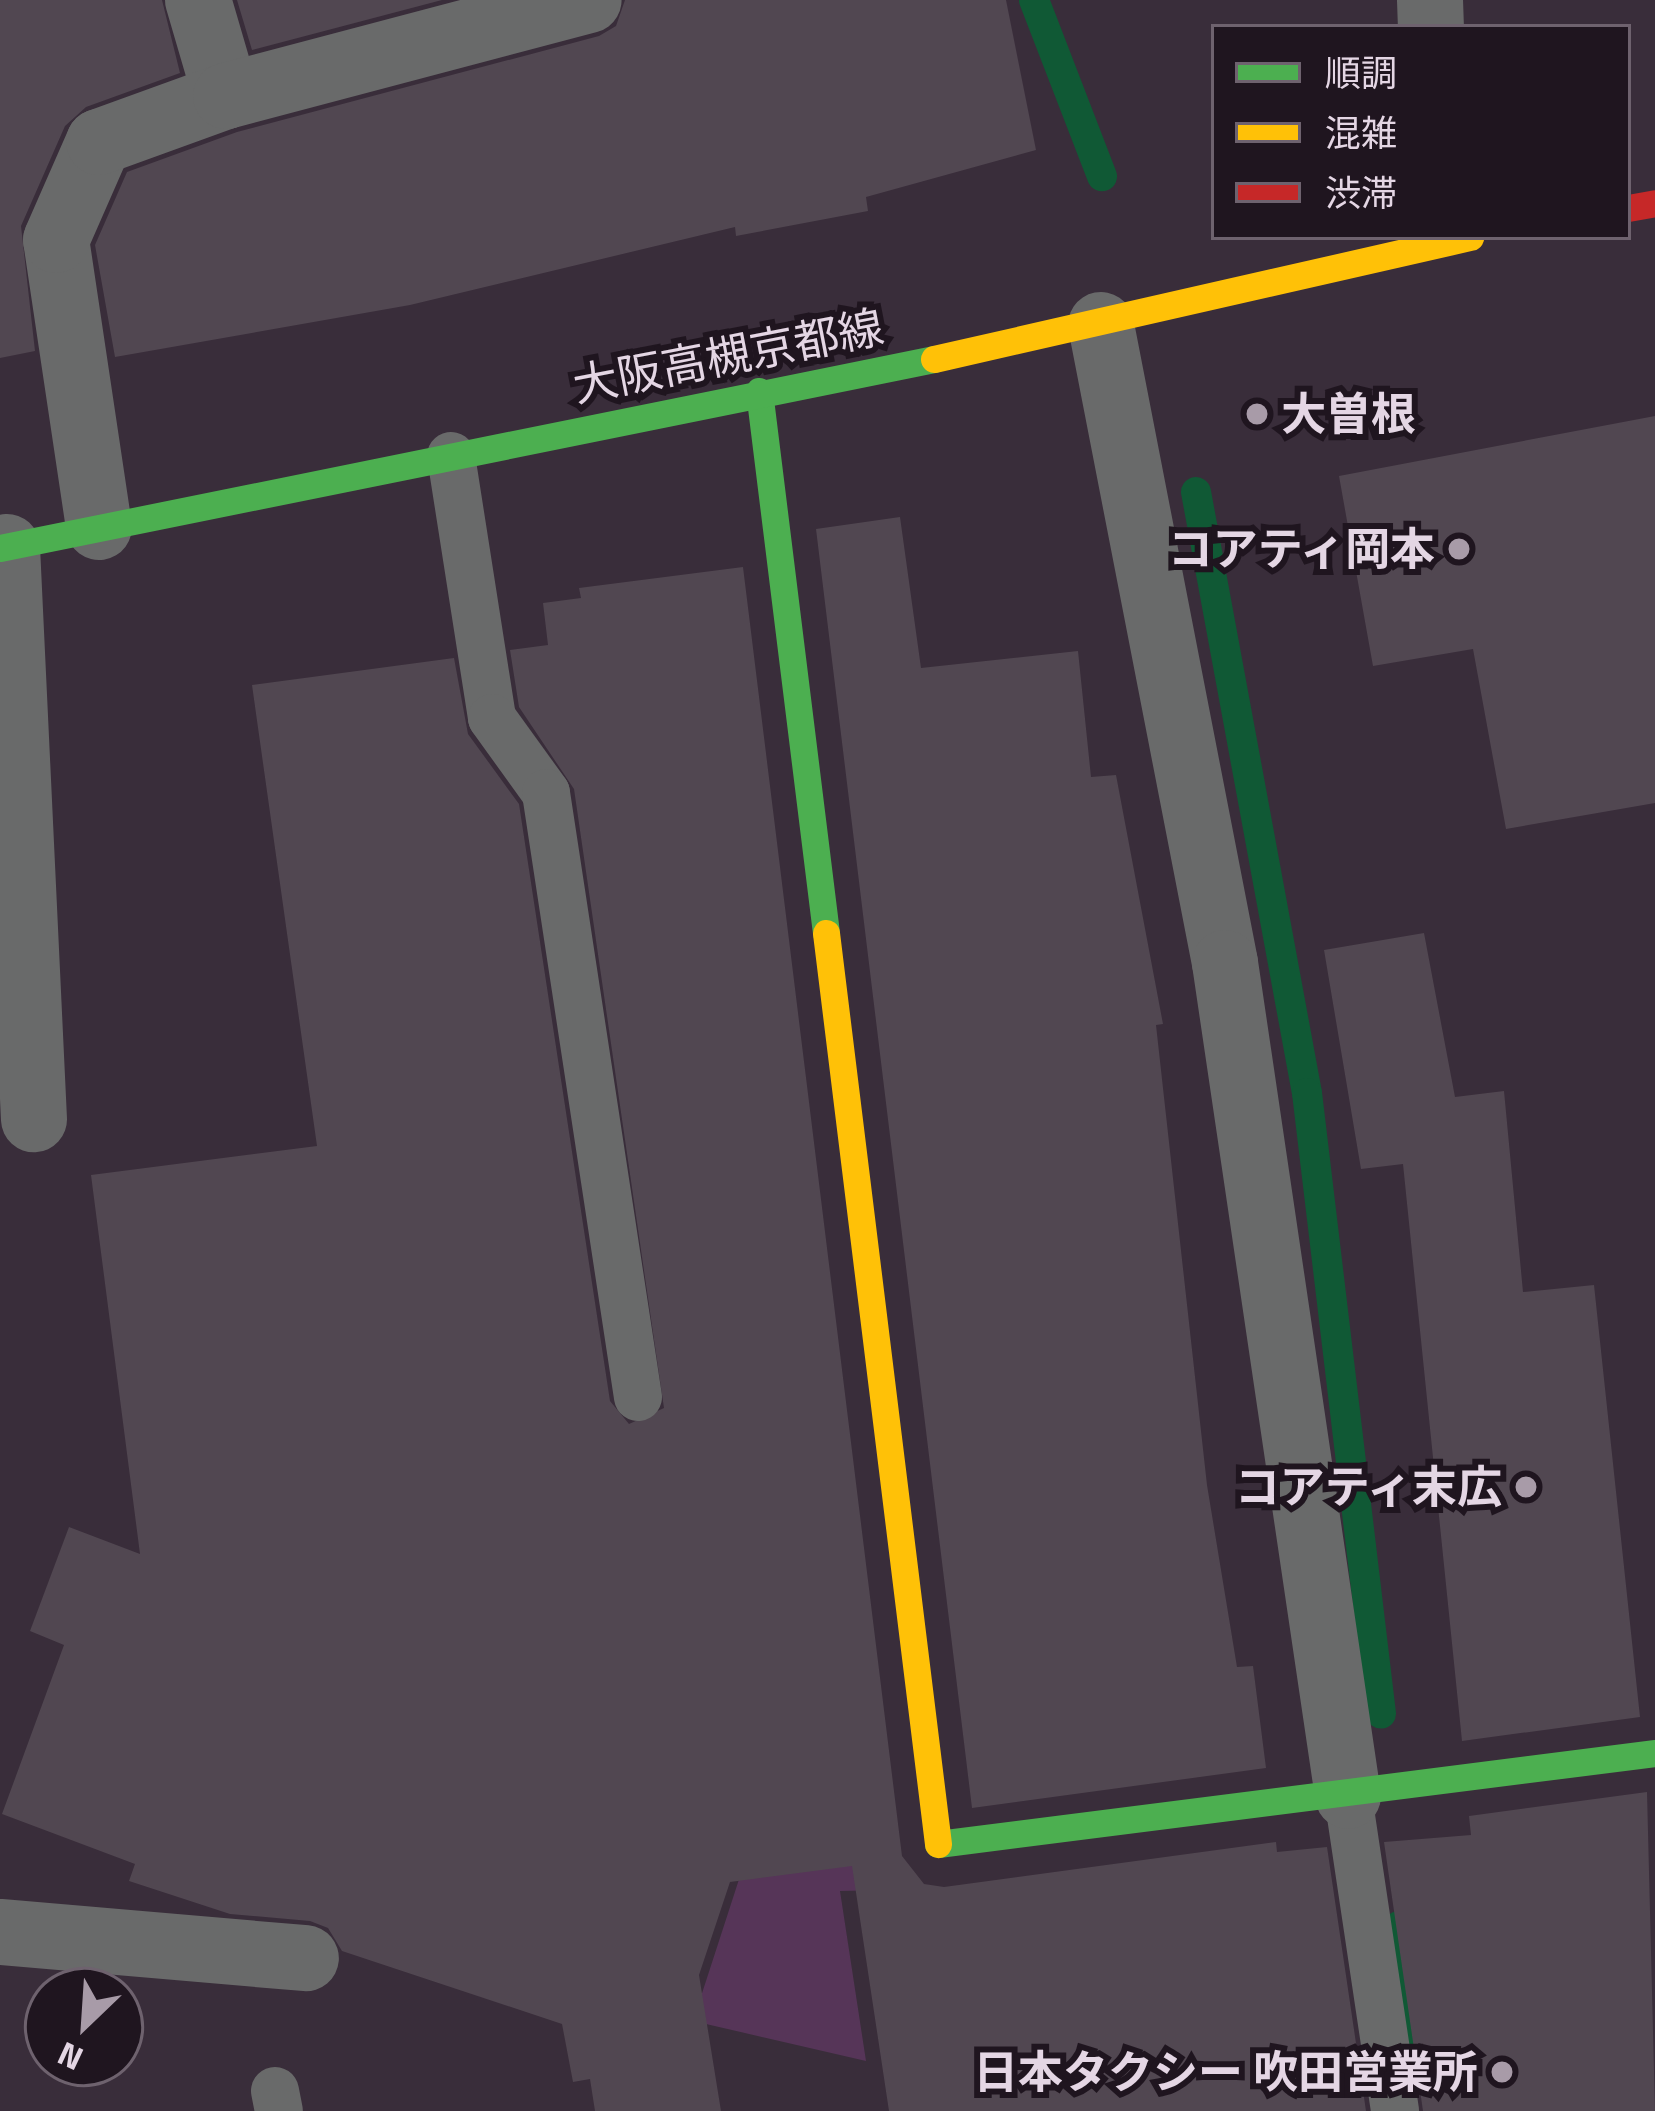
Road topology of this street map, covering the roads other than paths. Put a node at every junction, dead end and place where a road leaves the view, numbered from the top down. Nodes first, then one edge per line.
1 (198, 0) edge
2 (589, 0) edge
3 (226, 96) junction
4 (1456, 240) edge
5 (1101, 325) junction
6 (759, 391) junction
7 (451, 456) junction
8 (99, 527) junction
9 (3, 547) edge
10 (34, 1119) dead end
11 (638, 1397) dead end
12 (1655, 1754) edge
13 (1348, 1796) junction
14 (0, 1932) edge
15 (306, 1958) dead end
16 (1395, 2111) edge

1 - 3 street
2 - 3 street
3 - 8 street
4 - 5 street, 大阪高槻京都線
5 - 6 street, 大阪高槻京都線
5 - 13 street
6 - 7 street, 大阪高槻京都線
6 - 13 street
7 - 8 street, 大阪高槻京都線
7 - 11 lane
8 - 9 street, 大阪高槻京都線
9 - 10 street
12 - 13 street
13 - 16 lane
14 - 15 street

